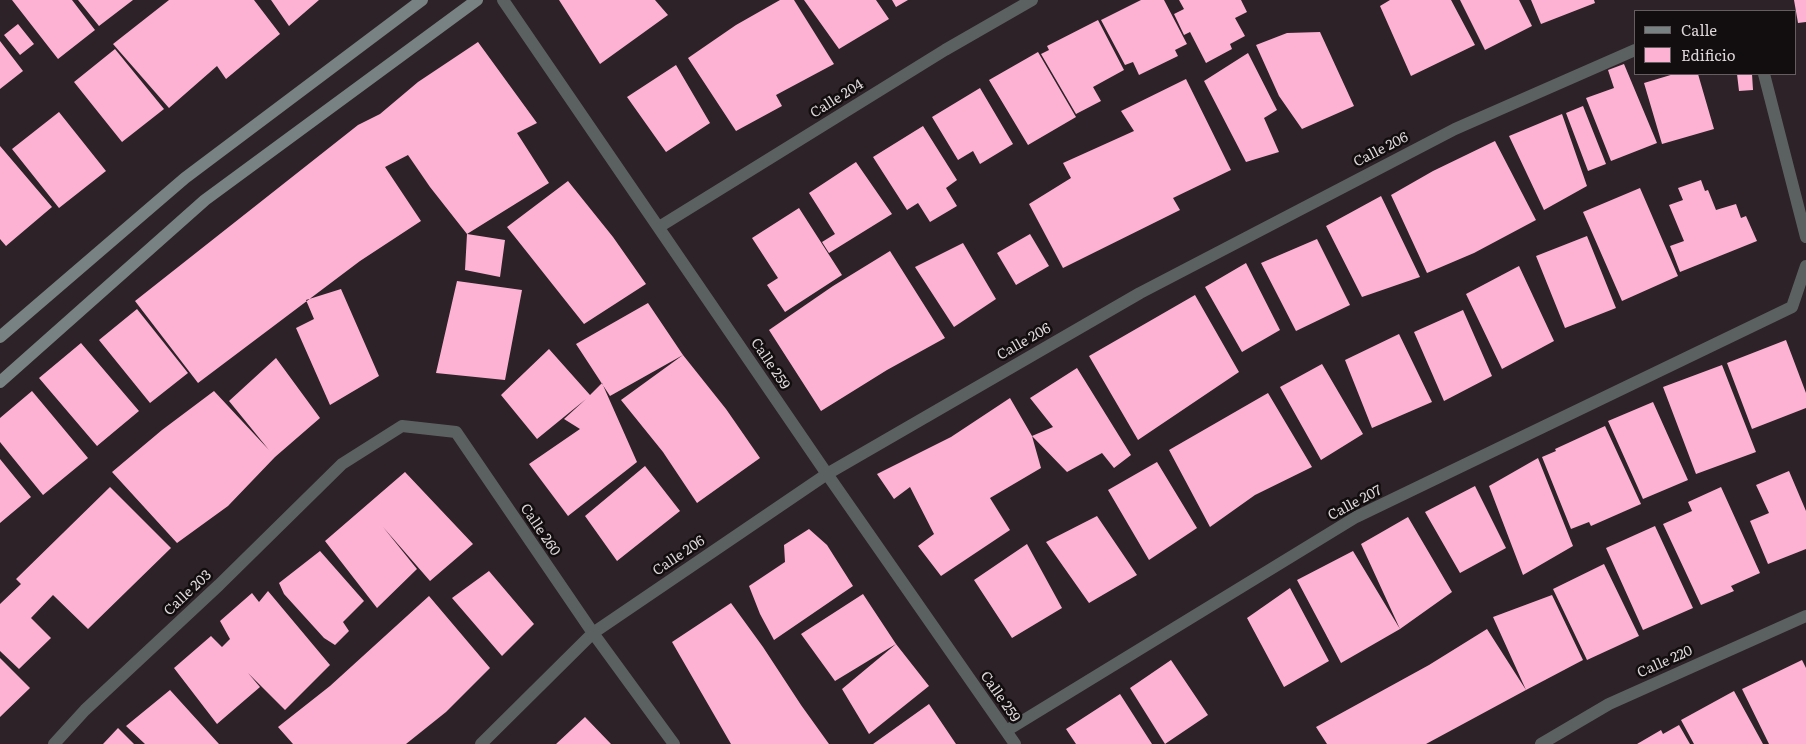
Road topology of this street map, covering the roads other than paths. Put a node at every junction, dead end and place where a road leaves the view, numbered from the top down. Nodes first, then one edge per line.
1 (422, 0) edge
2 (477, 0) edge
3 (503, 0) edge
4 (1032, 0) edge
5 (1634, 50) edge
6 (1764, 75) edge
7 (659, 227) junction
8 (1806, 237) edge
9 (1806, 266) edge
10 (0, 337) edge
11 (0, 382) edge
12 (342, 464) joint
13 (827, 474) junction
14 (1806, 616) edge
15 (593, 633) junction
16 (1006, 732) junction
17 (54, 744) edge
18 (482, 744) edge
19 (674, 744) edge
20 (1015, 744) edge
21 (1541, 744) edge

1 - 10 street
2 - 11 street
3 - 7 street, Calle 259
4 - 7 street, Calle 204
5 - 13 street, Calle 206
6 - 8 street
7 - 13 street, Calle 259
9 - 16 street, Calle 207
12 - 15 street, Calle 260
12 - 17 street, Calle 203
13 - 15 street, Calle 206
13 - 16 street, Calle 259
14 - 21 street, Calle 220
15 - 18 street, Calle 206
15 - 19 street, Calle 260
16 - 20 street, Calle 259

